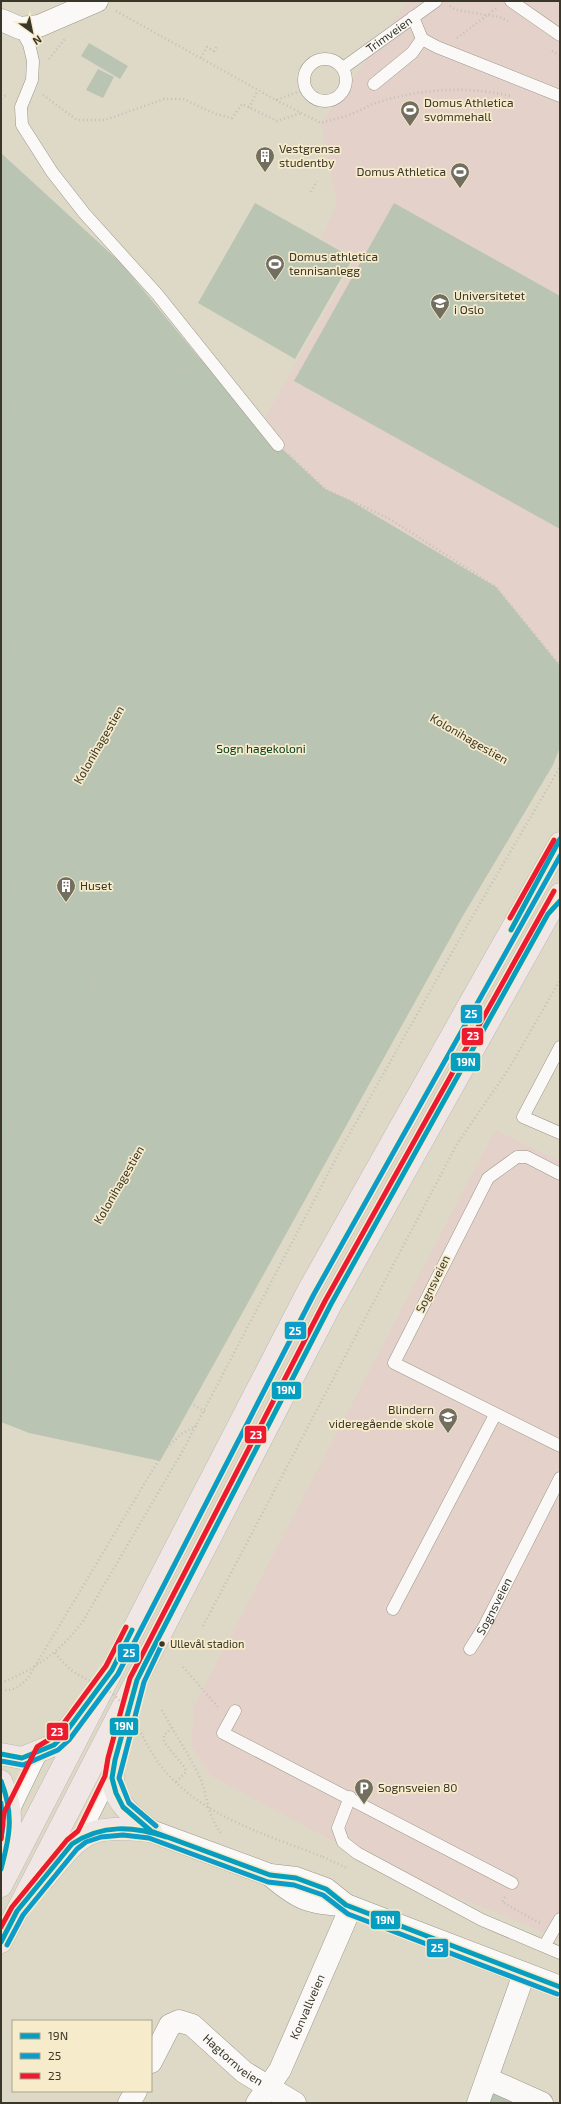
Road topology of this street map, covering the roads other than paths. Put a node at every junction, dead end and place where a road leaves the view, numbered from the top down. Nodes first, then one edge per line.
1 (511, 1) edge
2 (441, 3) edge
3 (103, 4) edge
4 (414, 18) junction
5 (10, 24) edge
6 (560, 36) edge
7 (422, 39) junction
8 (343, 68) junction
9 (374, 84) dead end
10 (560, 96) edge
11 (278, 445) road end
12 (558, 846) edge
13 (560, 894) edge
14 (554, 907) edge
15 (560, 1047) edge
16 (560, 1133) edge
17 (560, 1174) edge
18 (495, 1415) junction
19 (560, 1446) edge
20 (560, 1478) edge
21 (392, 1609) dead end
22 (470, 1649) dead end
23 (112, 1670) junction
24 (137, 1680) junction
25 (233, 1716) road end
26 (43, 1750) junction
27 (1, 1754) edge
28 (112, 1778) junction
29 (1, 1781) edge
30 (350, 1797) junction
31 (11, 1814) junction
32 (151, 1831) junction
33 (82, 1836) junction
34 (1, 1869) edge
35 (512, 1883) road end
36 (1, 1886) edge
37 (349, 1906) junction
38 (17, 1912) junction
39 (560, 1919) edge
40 (1, 1942) edge
41 (545, 1945) junction
42 (560, 1953) edge
43 (524, 1974) junction
44 (560, 1987) edge
45 (152, 2060) edge
46 (488, 2079) junction
47 (135, 2092) edge
48 (262, 2095) edge
49 (129, 2103) edge
50 (295, 2103) edge
51 (478, 2103) edge
52 (542, 2103) edge

1 - 6 lane
2 - 4 lane, Trimveien
3 - 5 street
4 - 7 lane
4 - 8 lane, Trimveien
5 - 11 lane
7 - 9 lane
7 - 10 lane
8 - 8 lane
12 - 23 highway
13 - 14 highway
14 - 24 highway
15 - 16 lane
17 - 18 lane, Sognsveien
18 - 19 lane, Sognsveien
18 - 21 lane
20 - 22 lane, Sognsveien
23 - 26 highway
23 - 36 highway
24 - 28 highway
24 - 38 highway
25 - 30 lane
26 - 27 highway
26 - 31 lane
28 - 32 highway
28 - 33 lane
29 - 31 highway
30 - 35 lane
30 - 41 lane
31 - 34 highway
32 - 33 highway
32 - 37 street
33 - 38 highway
37 - 43 street
37 - 48 street, Konvallveien
38 - 40 highway
39 - 41 lane
41 - 42 lane
43 - 44 street
43 - 46 street
45 - 48 street, Hagtornveien
46 - 51 street
46 - 52 street
47 - 49 street
48 - 50 street, Hagtornveien

